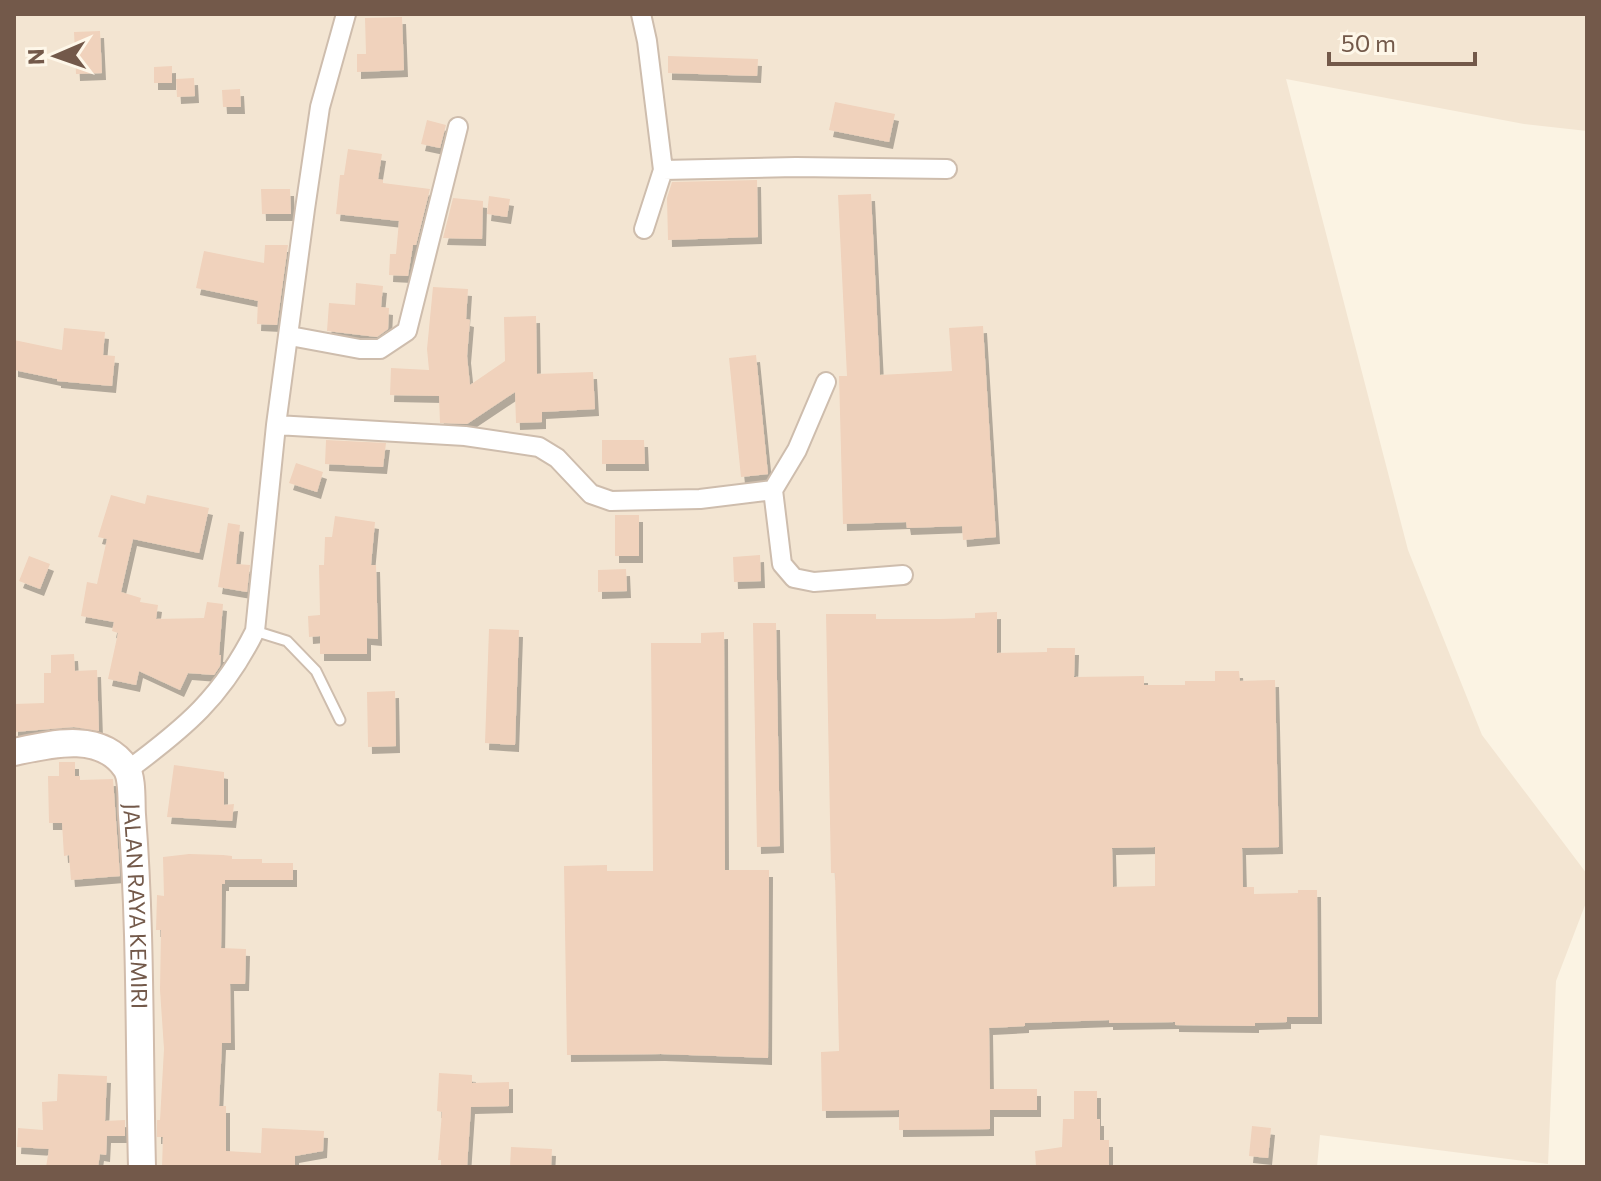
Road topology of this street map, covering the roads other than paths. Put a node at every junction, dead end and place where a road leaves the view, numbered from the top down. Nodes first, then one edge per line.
1 (346, 14) edge
2 (641, 14) edge
3 (458, 127) dead end
4 (947, 169) dead end
5 (663, 170) junction
6 (644, 229) dead end
7 (290, 336) junction
8 (826, 382) dead end
9 (276, 425) junction
10 (773, 490) junction
11 (903, 575) dead end
12 (255, 631) junction
13 (340, 720) dead end
14 (14, 752) edge
15 (128, 770) junction
16 (142, 1167) edge

1 - 7 street
2 - 5 street
3 - 7 street
4 - 5 street
5 - 6 street
7 - 9 street
8 - 10 street
9 - 10 street
9 - 12 street
10 - 11 street
12 - 13 lane
12 - 15 street
14 - 15 street
15 - 16 street, JALAN RAYA KEMIRI

